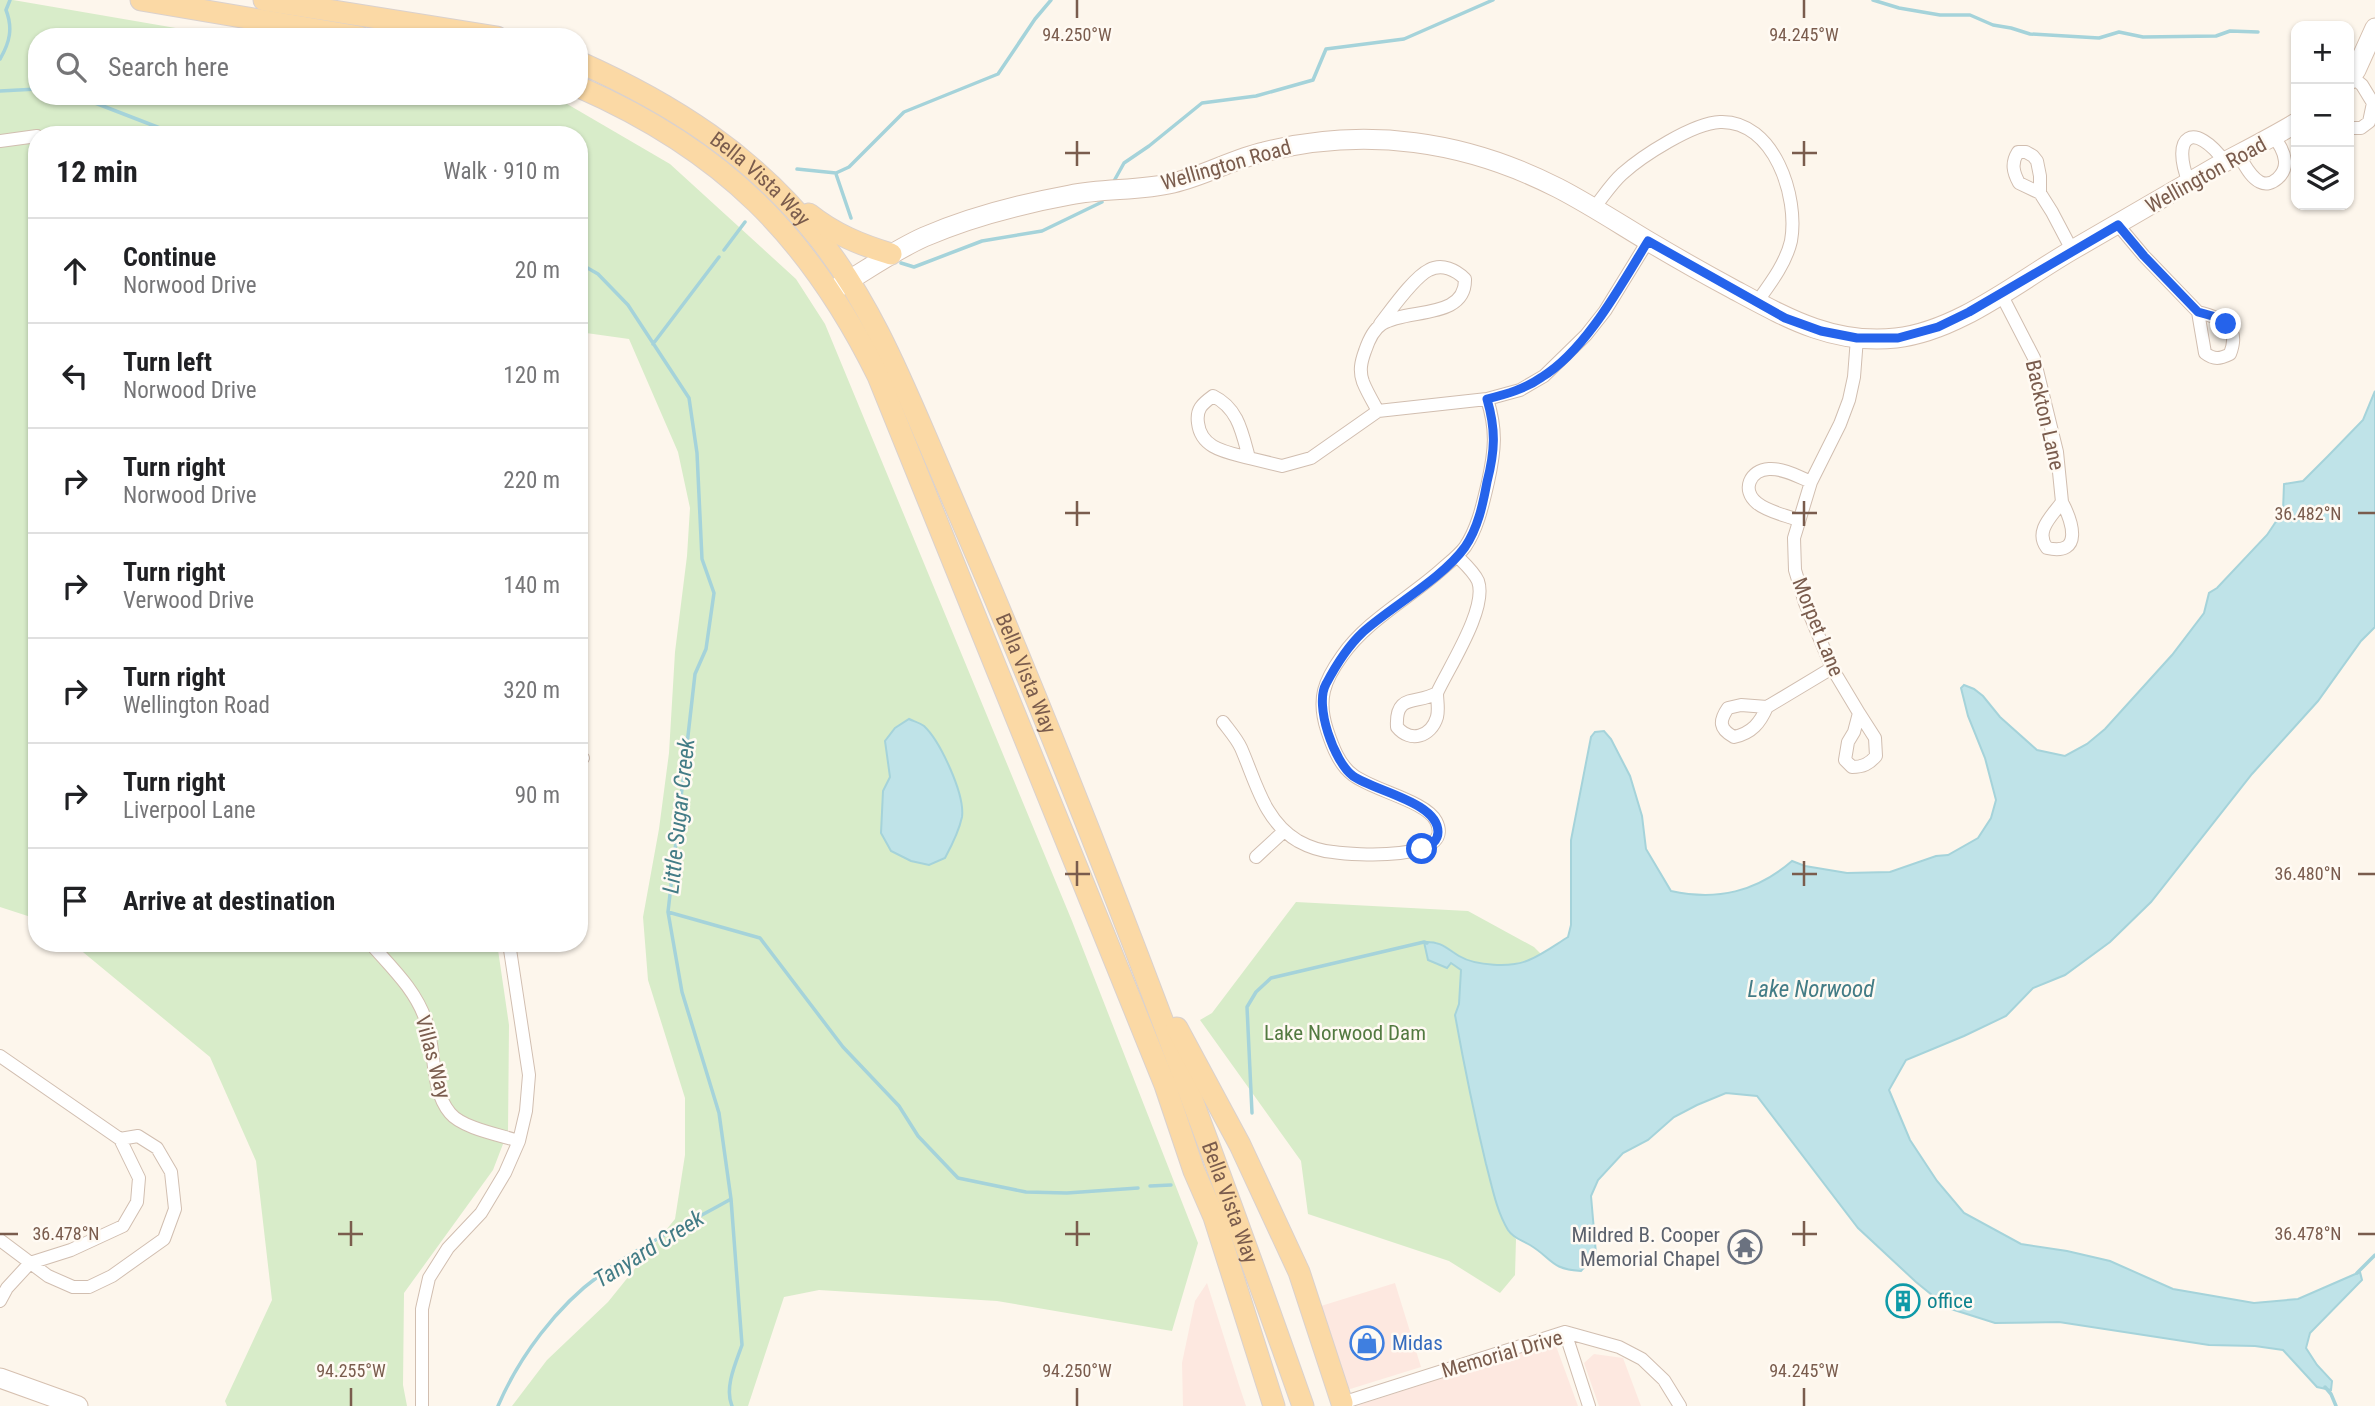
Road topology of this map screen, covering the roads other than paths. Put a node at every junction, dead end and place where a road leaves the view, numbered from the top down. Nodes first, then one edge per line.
1 (141, 0) edge
2 (264, 0) edge
3 (307, 28) edge
4 (440, 28) edge
5 (2375, 28) edge
6 (588, 66) edge
7 (2354, 70) edge
8 (2354, 80) edge
9 (588, 90) edge
10 (2291, 126) edge
11 (2354, 128) edge
12 (2273, 136) junction
13 (28, 137) edge
14 (0, 141) edge
15 (2232, 159) junction
16 (2189, 183) junction
17 (778, 190) junction
18 (2040, 193) dead end
19 (1594, 208) junction
20 (2118, 225) junction
21 (1648, 241) junction
22 (2071, 250) junction
23 (891, 254) junction
24 (840, 286) junction
25 (2001, 294) junction
26 (1757, 302) junction
27 (2198, 312) dead end
28 (1380, 324) junction
29 (1857, 338) junction
30 (1487, 399) junction
31 (1378, 411) junction
32 (1249, 458) junction
33 (1811, 482) junction
34 (2062, 502) dead end
35 (1798, 520) junction
36 (1457, 556) junction
37 (1832, 668) junction
38 (1437, 693) dead end
39 (1767, 707) dead end
40 (1859, 713) dead end
41 (1223, 722) dead end
42 (1283, 832) junction
43 (1256, 858) dead end
44 (378, 952) edge
45 (510, 952) edge
46 (1139, 959) junction
47 (0, 1056) edge
48 (120, 1139) junction
49 (519, 1141) junction
50 (0, 1240) edge
51 (30, 1263) junction
52 (0, 1301) edge
53 (1565, 1332) junction
54 (0, 1378) edge
55 (1343, 1405) edge
56 (78, 1406) edge
57 (422, 1406) edge
58 (1274, 1406) edge
59 (1303, 1406) edge
60 (1589, 1406) edge
61 (1680, 1406) edge

1 - 3 main road
2 - 4 main road
5 - 7 street
6 - 17 main road, Bella Vista Way
8 - 11 street
9 - 24 main road, Bella Vista Way
10 - 12 street, Wellington Road
12 - 15 street, Wellington Road
12 - 15 street
13 - 14 street
15 - 16 street, Wellington Road
15 - 16 street
16 - 20 street, Wellington Road
17 - 23 main road
17 - 24 main road, Bella Vista Way
18 - 22 street
19 - 21 street, Wellington Road
19 - 23 street, Wellington Road
19 - 26 street
20 - 22 street, Wellington Road
20 - 27 street
21 - 26 street, Wellington Road
21 - 30 street
22 - 25 street, Wellington Road
23 - 24 street, Wellington Road
24 - 46 main road, Bella Vista Way
24 - 58 main road, Bella Vista Way
25 - 29 street, Wellington Road
25 - 34 street, Backton Lane
26 - 29 street, Wellington Road
28 - 28 street
28 - 31 street
29 - 33 street, Morpet Lane
30 - 31 street
30 - 36 street
31 - 32 street
32 - 32 street
33 - 35 street, Morpet Lane
33 - 35 street
35 - 37 street, Morpet Lane
36 - 38 street
36 - 42 street
37 - 39 street
37 - 40 street, Morpet Lane
41 - 42 street
42 - 43 street
44 - 49 street, Villas Way
45 - 49 street
46 - 55 main road
46 - 59 main road, Bella Vista Way
47 - 48 street
48 - 51 street
48 - 51 street
49 - 57 street
50 - 51 street
51 - 52 street
53 - 55 street, Memorial Drive
53 - 60 street
53 - 61 street, Memorial Drive
54 - 56 street

